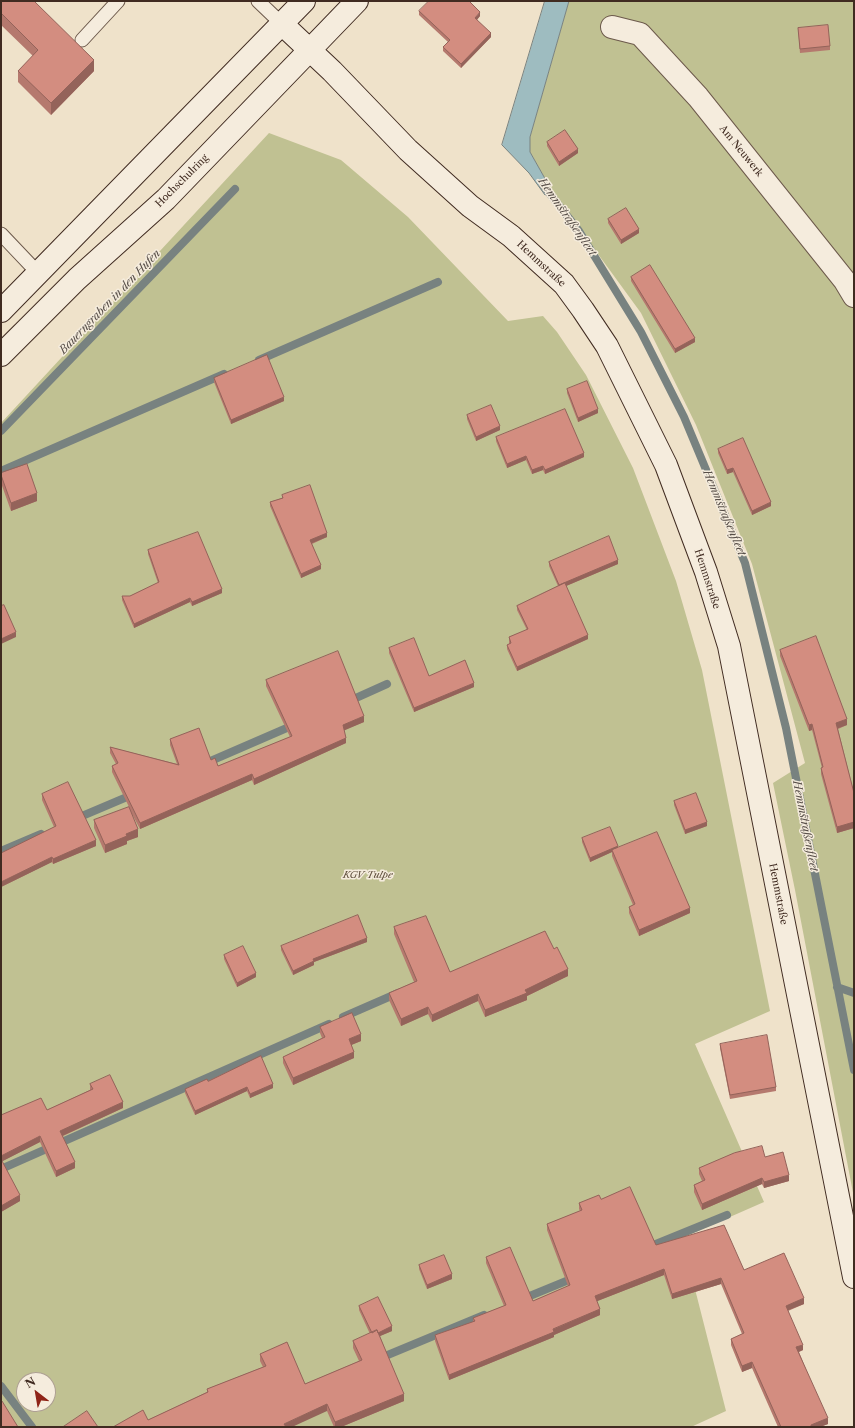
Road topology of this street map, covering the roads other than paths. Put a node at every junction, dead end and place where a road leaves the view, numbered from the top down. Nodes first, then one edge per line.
1 (118, 1) edge
2 (258, 1) edge
3 (304, 1) edge
4 (357, 1) edge
5 (282, 24) junction
6 (612, 27) dead end
7 (82, 40) dead end
8 (310, 50) junction
9 (1, 234) edge
10 (38, 274) junction
11 (854, 296) edge
12 (1, 311) edge
13 (1, 355) edge
14 (854, 1277) edge

1 - 7 lane
2 - 5 lane
3 - 5 street
4 - 8 street, Hochschulring
5 - 8 street, Hemmstraße
5 - 10 street
6 - 11 street, Am Neuwerk
8 - 13 street, Hochschulring
8 - 14 street, Hemmstraße
9 - 10 lane
10 - 12 street

